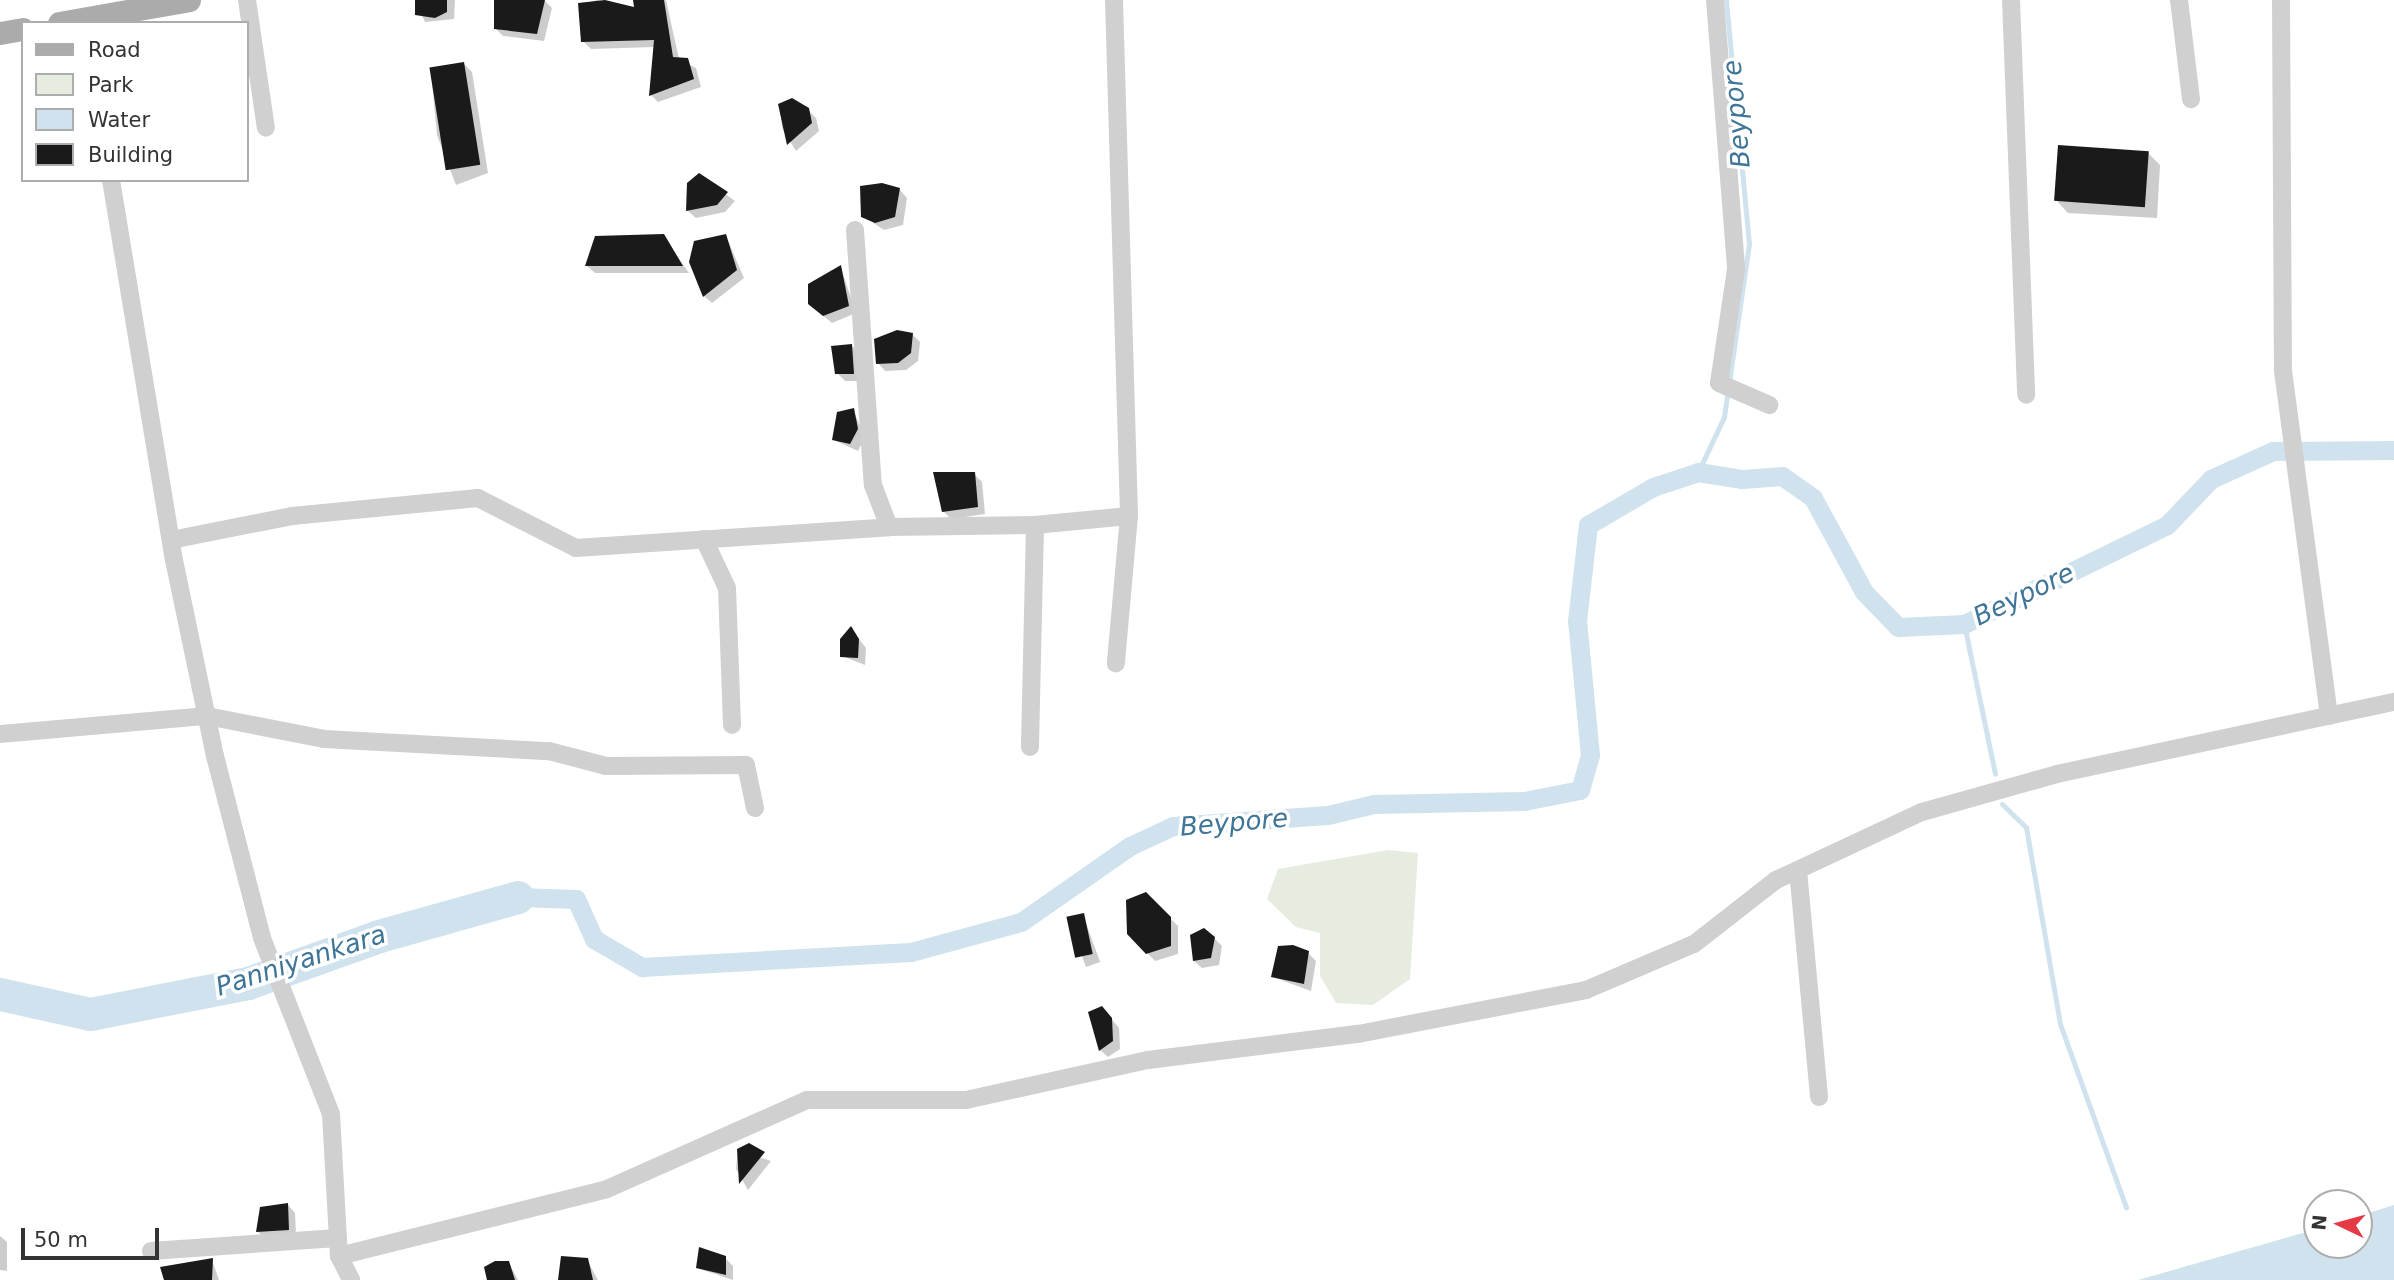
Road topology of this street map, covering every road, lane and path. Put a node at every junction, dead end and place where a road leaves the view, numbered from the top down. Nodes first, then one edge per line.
1 (185, 0) edge
2 (247, 0) edge
3 (1114, 0) edge
4 (1715, 0) edge
5 (2011, 0) edge
6 (2179, 0) edge
7 (2281, 0) edge
8 (84, 21) edge
9 (21, 29) edge
10 (0, 33) edge
11 (2191, 99) dead end
12 (266, 128) dead end
13 (111, 182) edge
14 (855, 230) dead end
15 (2026, 395) dead end
16 (1769, 405) dead end
17 (1129, 516) junction
18 (1035, 525) junction
19 (888, 527) junction
20 (704, 539) junction
21 (171, 540) junction
22 (1116, 663) dead end
23 (2394, 702) edge
24 (207, 716) junction
25 (2329, 716) junction
26 (732, 725) dead end
27 (0, 734) edge
28 (1030, 747) dead end
29 (755, 808) dead end
30 (1798, 870) junction
31 (1819, 1097) dead end
32 (338, 1247) junction
33 (151, 1251) dead end
34 (351, 1280) edge

1 - 8 main road
2 - 12 street
3 - 17 street
4 - 16 street
5 - 15 street
6 - 11 street
7 - 25 street
9 - 10 main road
13 - 21 street
14 - 19 street
17 - 18 street
17 - 22 street
18 - 19 street
18 - 28 street
19 - 20 street
20 - 21 street
20 - 26 street
21 - 24 street
23 - 25 street
24 - 27 street
24 - 29 street
24 - 32 street
25 - 30 street
30 - 31 street
30 - 32 street
32 - 33 street
32 - 34 street

